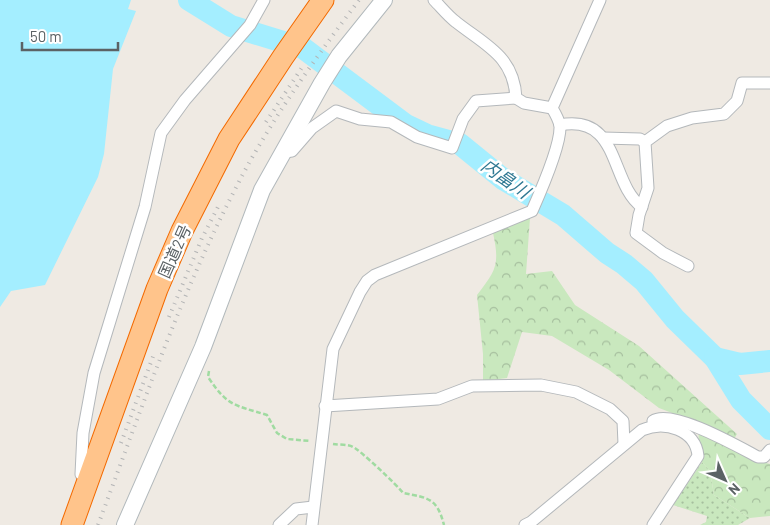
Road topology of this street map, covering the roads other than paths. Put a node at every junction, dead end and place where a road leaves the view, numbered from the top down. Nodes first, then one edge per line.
1 (264, 0) edge
2 (323, 0) edge
3 (384, 0) edge
4 (434, 0) edge
5 (600, 0) edge
6 (770, 83) edge
7 (516, 98) junction
8 (552, 108) junction
9 (560, 125) junction
10 (603, 138) junction
11 (645, 142) junction
12 (281, 154) junction
13 (642, 207) junction
14 (688, 266) dead end
15 (325, 406) junction
16 (653, 425) junction
17 (624, 444) junction
18 (767, 453) edge
19 (90, 476) junction
20 (313, 508) junction
21 (72, 525) edge
22 (126, 525) edge
23 (279, 525) edge
24 (312, 525) edge
25 (525, 525) edge
26 (653, 525) edge

1 - 19 street
2 - 19 highway, 国道2号
3 - 12 street
4 - 7 street
5 - 8 street
6 - 11 street
7 - 8 street
7 - 12 street
8 - 9 street
9 - 10 street
9 - 15 street
10 - 11 street
10 - 13 street
11 - 13 street
12 - 22 street
13 - 14 street
15 - 17 street
15 - 20 street
16 - 17 street
16 - 18 street
16 - 26 street
17 - 25 street
19 - 21 highway, 国道2号
20 - 23 street
20 - 24 street

